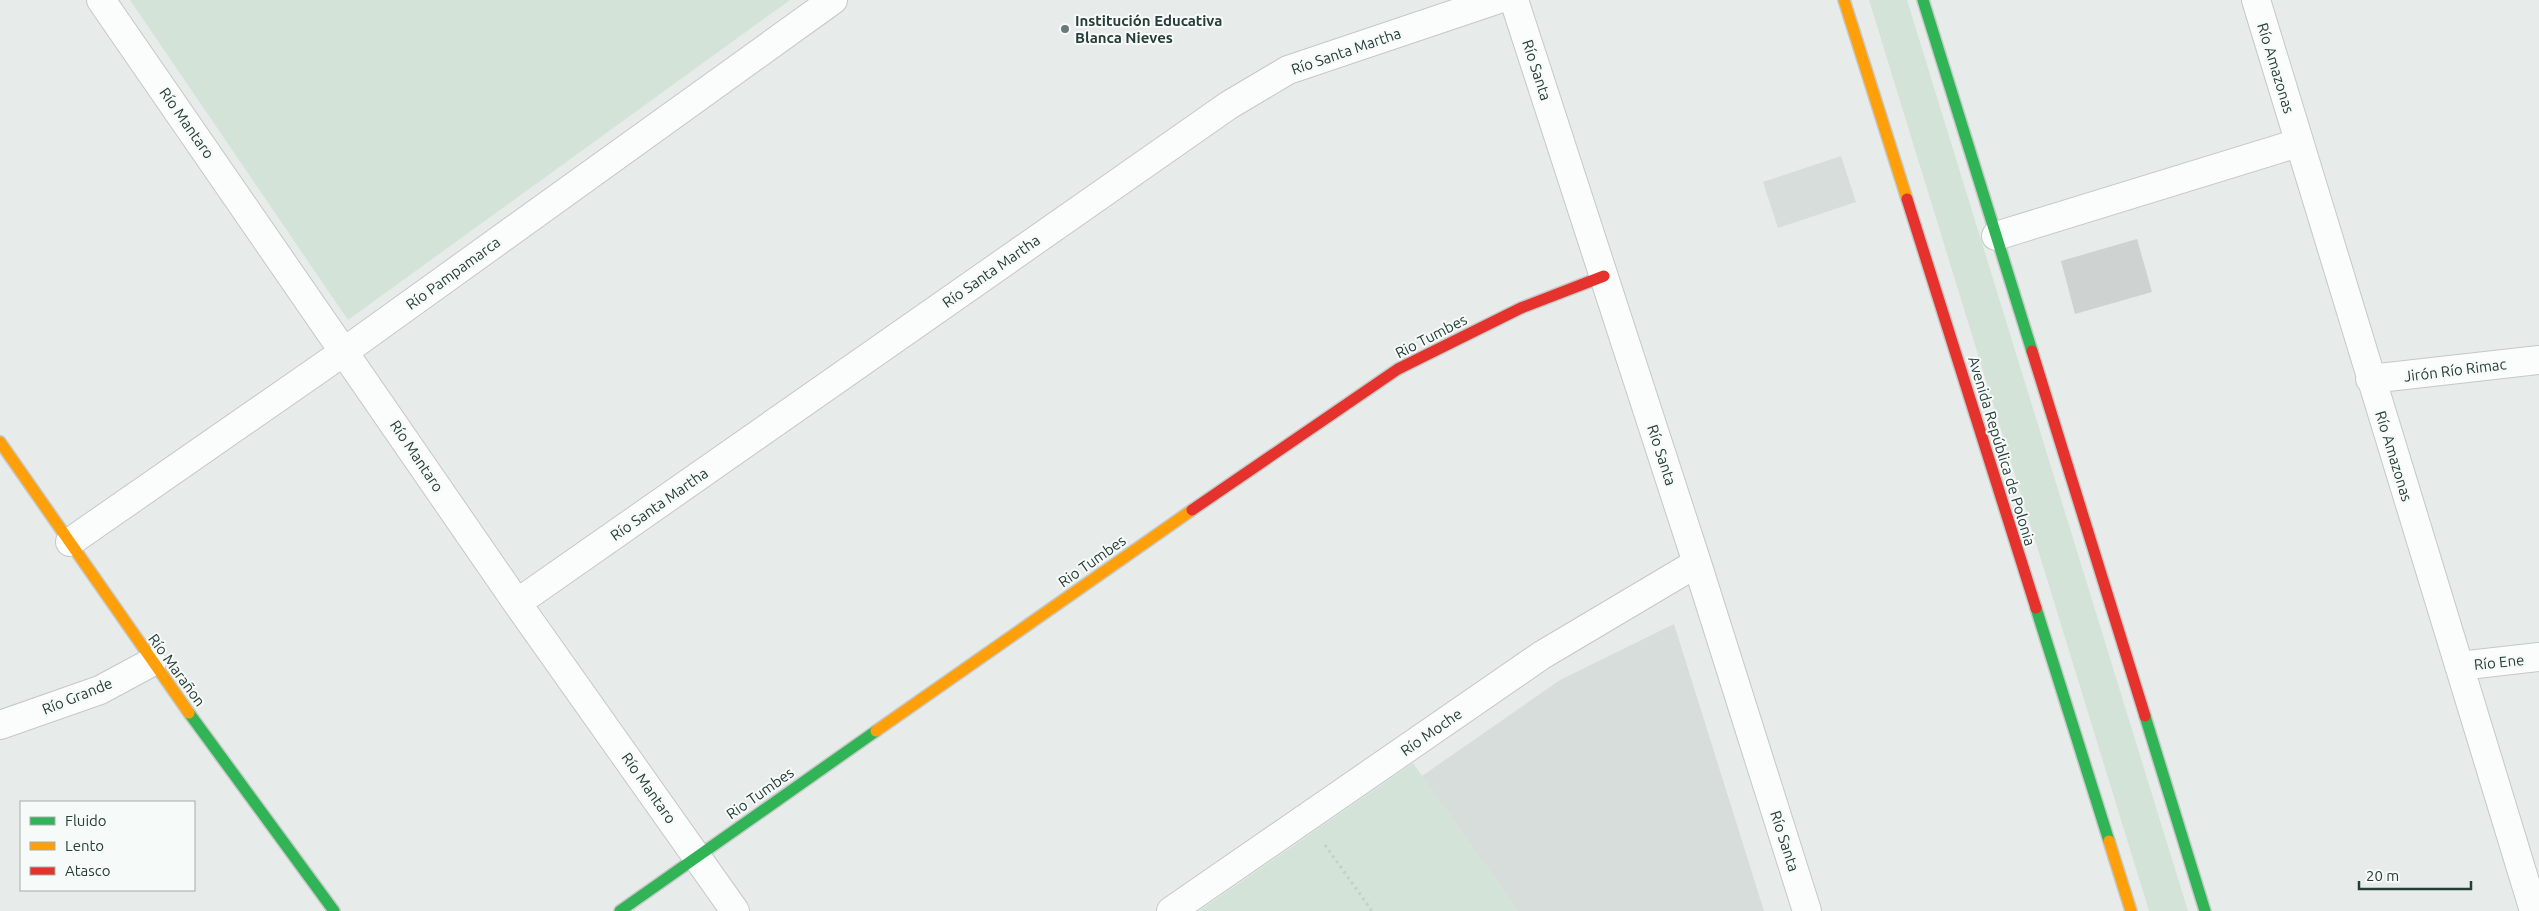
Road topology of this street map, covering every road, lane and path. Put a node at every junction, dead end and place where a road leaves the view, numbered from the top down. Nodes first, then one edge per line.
1 (101, 0) edge
2 (832, 0) edge
3 (1496, 0) edge
4 (1514, 0) edge
5 (1844, 0) edge
6 (1923, 0) edge
7 (2256, 0) edge
8 (2298, 143) junction
9 (1996, 236) junction
10 (1604, 276) junction
11 (345, 351) junction
12 (2539, 360) edge
13 (2370, 379) junction
14 (0, 442) edge
15 (70, 542) junction
16 (1697, 563) junction
17 (517, 603) junction
18 (2539, 658) edge
19 (152, 662) junction
20 (2459, 666) junction
21 (0, 725) edge
22 (1322, 840) dead end
23 (697, 855) junction
24 (334, 911) edge
25 (620, 911) edge
26 (736, 911) edge
27 (1171, 911) edge
28 (1372, 911) edge
29 (1807, 911) edge
30 (2131, 911) edge
31 (2205, 911) edge
32 (2534, 911) edge

1 - 11 street, Río Mantaro
2 - 11 street, Río Pampamarca
3 - 17 street, Río Santa Martha
4 - 10 street, Río Santa
5 - 30 main road, Avenida República de Polonia
6 - 9 main road
7 - 8 street, Río Amazonas
8 - 9 street
8 - 13 street, Río Amazonas
9 - 31 main road
10 - 16 street, Río Santa
10 - 23 main road, Rio Tumbes
11 - 15 street, Río Pampamarca
11 - 17 street, Río Mantaro
12 - 13 street, Jirón Río Rimac
13 - 20 street, Río Amazonas
14 - 15 main road, Río Marañon
15 - 19 main road, Río Marañon
16 - 27 street, Río Moche
16 - 29 street, Río Santa
17 - 23 street, Río Mantaro
18 - 20 street, Río Ene
19 - 21 street, Río Grande
19 - 24 main road, Río Marañon
20 - 32 street, Río Amazonas
22 - 28 path
23 - 25 main road, Rio Tumbes
23 - 26 street, Río Mantaro

